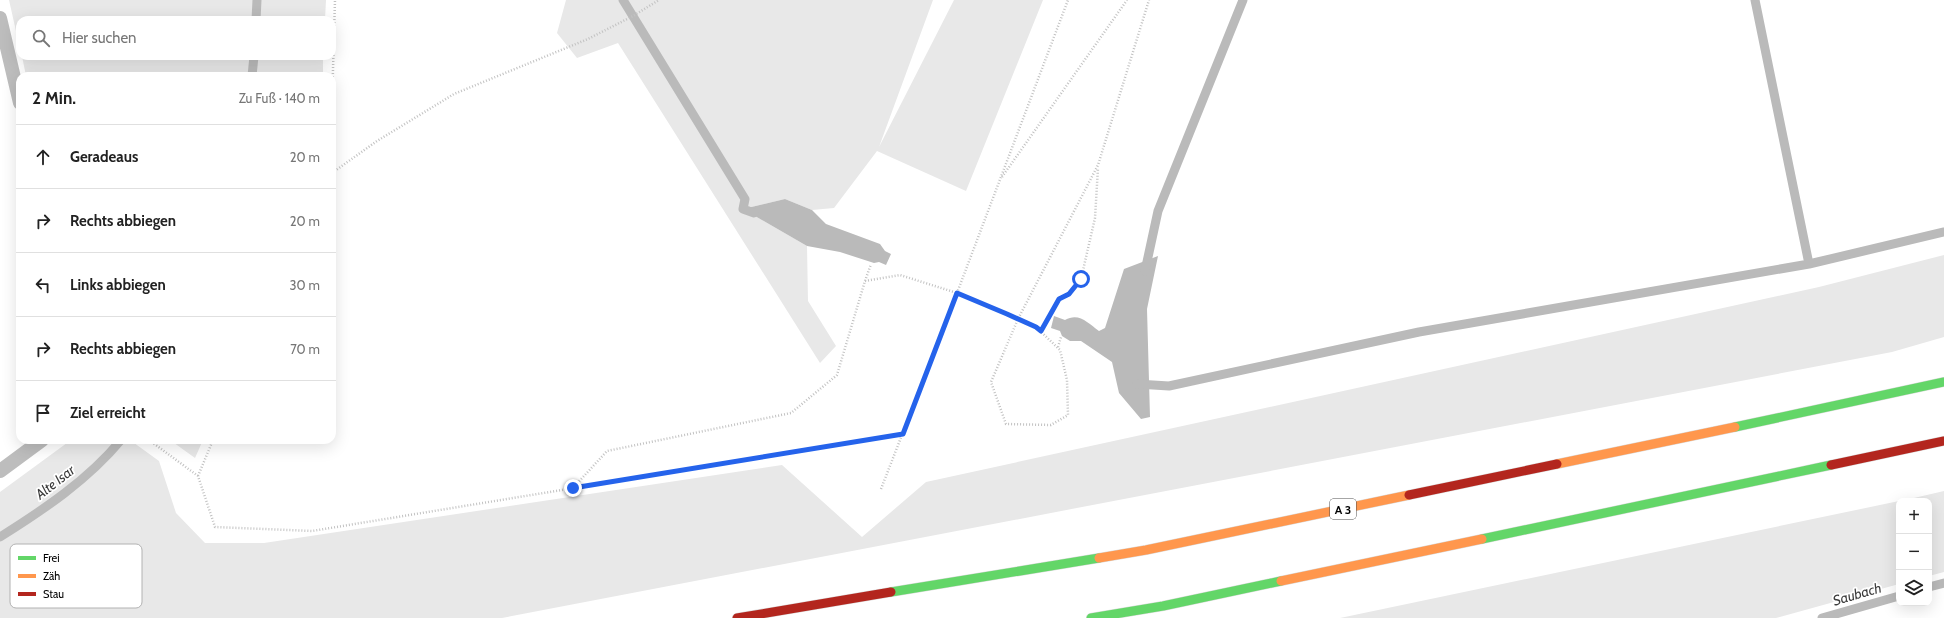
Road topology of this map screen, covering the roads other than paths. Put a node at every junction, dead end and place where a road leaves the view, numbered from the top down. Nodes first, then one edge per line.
1 (0, 18) edge
2 (16, 86) edge
3 (1944, 382) edge
4 (1944, 441) edge
5 (37, 444) edge
6 (0, 471) edge
7 (738, 618) edge
8 (1091, 618) edge

1 - 2 lane
3 - 7 highway, A 3
4 - 8 highway
5 - 6 lane

